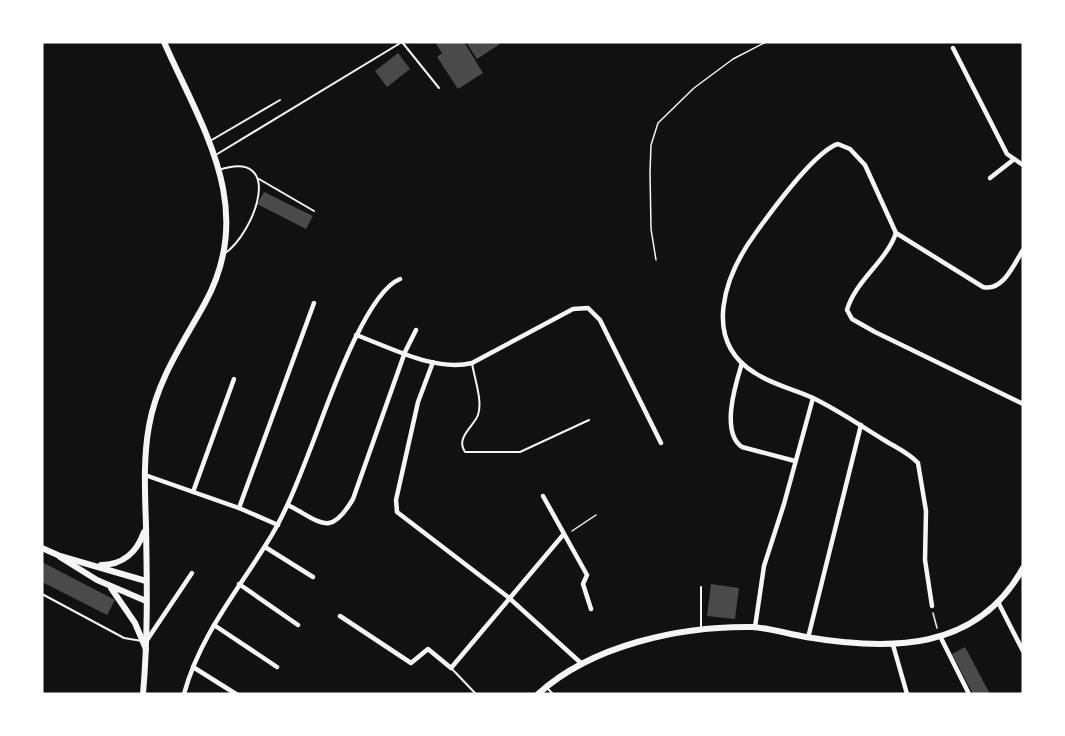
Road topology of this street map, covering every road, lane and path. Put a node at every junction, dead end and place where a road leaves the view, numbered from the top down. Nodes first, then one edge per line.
1 (164, 42) edge
2 (402, 42) edge
3 (766, 42) edge
4 (952, 48) dead end
5 (439, 88) dead end
6 (280, 100) dead end
7 (208, 142) junction
8 (214, 156) junction
9 (1013, 160) junction
10 (1023, 165) edge
11 (219, 170) junction
12 (990, 178) dead end
13 (259, 179) junction
14 (314, 211) dead end
15 (896, 233) junction
16 (1023, 250) edge
17 (224, 254) junction
18 (656, 260) dead end
19 (400, 279) dead end
20 (314, 303) dead end
21 (416, 330) dead end
22 (356, 335) junction
23 (405, 352) junction
24 (433, 362) junction
25 (472, 363) junction
26 (742, 363) junction
27 (234, 379) dead end
28 (813, 398) junction
29 (1023, 404) edge
30 (589, 420) dead end
31 (861, 425) junction
32 (661, 443) dead end
33 (795, 461) junction
34 (145, 475) junction
35 (193, 492) junction
36 (543, 496) dead end
37 (288, 505) junction
38 (239, 508) junction
39 (596, 515) dead end
40 (278, 525) junction
41 (146, 528) junction
42 (563, 535) junction
43 (265, 547) junction
44 (42, 548) edge
45 (60, 556) junction
46 (89, 563) junction
47 (1023, 569) edge
48 (192, 573) dead end
49 (313, 577) dead end
50 (146, 581) junction
51 (239, 584) junction
52 (108, 586) junction
53 (700, 587) dead end
54 (42, 594) edge
55 (508, 597) junction
56 (146, 601) junction
57 (998, 602) junction
58 (932, 606) joint
59 (591, 609) dead end
60 (340, 616) dead end
61 (214, 625) junction
62 (298, 625) dead end
63 (755, 627) junction
64 (701, 630) junction
65 (808, 638) junction
66 (941, 638) junction
67 (145, 641) junction
68 (893, 645) junction
69 (1023, 651) edge
70 (582, 664) junction
71 (193, 667) junction
72 (277, 667) dead end
73 (451, 668) junction
74 (546, 687) junction
75 (143, 694) edge
76 (184, 694) edge
77 (236, 694) edge
78 (476, 694) edge
79 (538, 694) edge
80 (552, 694) edge
81 (907, 694) edge
82 (969, 694) edge

1 - 7 main road
2 - 5 lane
2 - 8 lane
3 - 18 path
4 - 9 street
6 - 7 lane
7 - 8 main road
8 - 11 main road
9 - 10 street
9 - 12 street
11 - 13 lane
11 - 17 main road
13 - 14 lane
13 - 17 lane
15 - 16 street
15 - 26 street
15 - 29 street
17 - 34 main road
19 - 22 street
20 - 38 street
21 - 23 street
22 - 23 street
22 - 37 street
23 - 24 street
23 - 37 street
24 - 25 street
24 - 55 street
25 - 30 lane
25 - 32 street
26 - 28 street
26 - 33 street
27 - 35 street
28 - 31 street
28 - 33 street
31 - 58 street
31 - 65 street
33 - 63 street
34 - 35 street
34 - 41 main road
35 - 38 street
36 - 42 street
37 - 40 street
38 - 40 street
39 - 42 path
40 - 43 street
41 - 46 main road
41 - 50 main road
42 - 55 street
42 - 59 street
43 - 49 street
43 - 51 street
44 - 45 main road
45 - 46 main road
45 - 52 main road
46 - 50 main road
47 - 57 main road
48 - 67 street
50 - 56 main road
51 - 61 street
51 - 62 street
52 - 56 main road
52 - 67 main road
53 - 64 lane
54 - 67 lane
55 - 70 street
55 - 73 street
56 - 67 main road
57 - 66 main road
57 - 69 street
58 - 66 path
60 - 73 street
61 - 71 street
61 - 72 street
63 - 64 main road
63 - 65 main road
64 - 70 main road
65 - 68 main road
66 - 68 main road
66 - 82 street
67 - 75 main road
68 - 81 street
70 - 74 main road
71 - 76 street
71 - 77 street
73 - 78 lane
74 - 79 main road
74 - 80 lane

